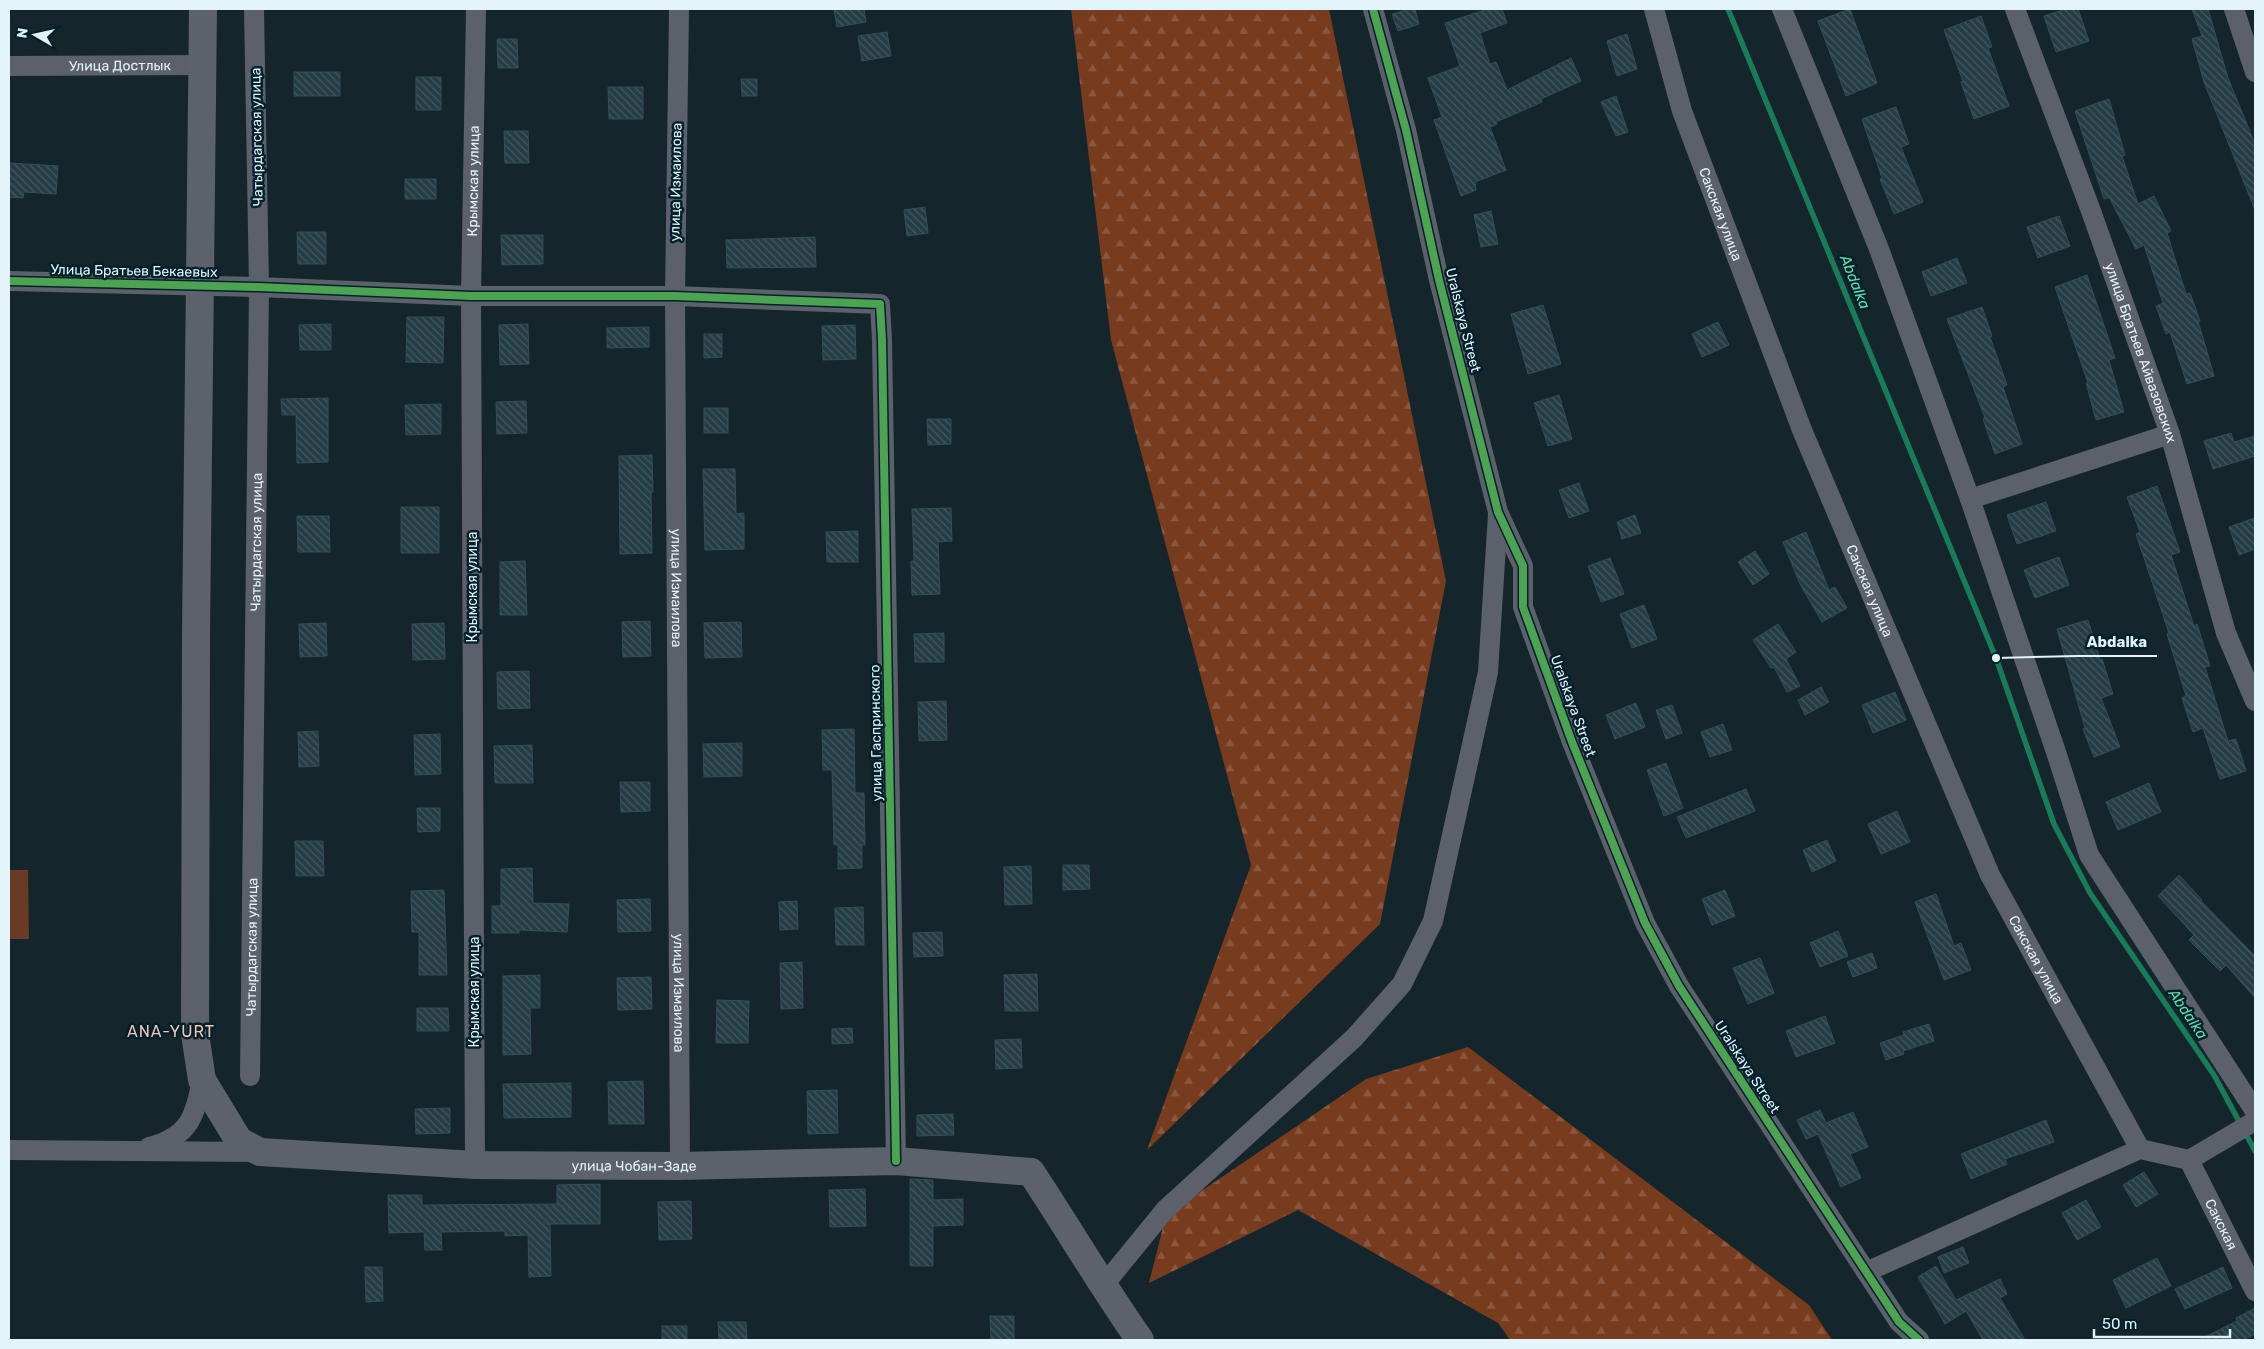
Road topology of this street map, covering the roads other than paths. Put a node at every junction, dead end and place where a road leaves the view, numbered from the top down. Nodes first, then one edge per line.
1 (203, 9) edge
2 (254, 9) edge
3 (476, 9) edge
4 (678, 9) edge
5 (1373, 9) edge
6 (1654, 9) edge
7 (1782, 9) edge
8 (2015, 9) edge
9 (2234, 9) edge
10 (203, 65) junction
11 (9, 66) edge
12 (2255, 72) edge
13 (9, 281) edge
14 (201, 285) junction
15 (259, 287) junction
16 (471, 296) junction
17 (675, 296) junction
18 (880, 304) joint
19 (2170, 434) junction
20 (1970, 499) junction
21 (1498, 512) junction
22 (2255, 701) edge
23 (250, 1076) dead end
24 (202, 1080) junction
25 (2249, 1122) edge
26 (249, 1147) junction
27 (9, 1150) edge
28 (2140, 1150) junction
29 (132, 1151) junction
30 (2189, 1160) junction
31 (896, 1161) junction
32 (475, 1165) junction
33 (680, 1166) junction
34 (1866, 1272) junction
35 (1103, 1286) junction
36 (2255, 1291) edge
37 (1140, 1340) edge
38 (1919, 1340) edge

1 - 10 main road
2 - 15 street, Чатырдагская улица
3 - 16 street, Крымская улица
4 - 17 street, улица Измаилова
5 - 21 street, Uralskaya Street
6 - 28 street, Сакская улица
7 - 20 street
8 - 19 street, улица Братьев Айвазовских
9 - 12 street
10 - 11 street, Улица Достлык
10 - 14 main road
13 - 14 street, Улица Братьев Бекаевых
14 - 15 street, Улица Братьев Бекаевых
14 - 24 main road
15 - 16 street, Улица Братьев Бекаевых
15 - 23 street, Чатырдагская улица
16 - 17 street, Улица Братьев Бекаевых
16 - 32 street, Крымская улица
17 - 18 street, Улица Братьев Бекаевых
17 - 33 street, улица Измаилова
18 - 31 street, улица Гаспринского
19 - 20 street
19 - 22 street, улица Братьев Айвазовских
20 - 25 street
21 - 34 street, Uralskaya Street
21 - 35 street
24 - 26 main road
24 - 29 street
25 - 30 street
26 - 29 street
26 - 32 main road, улица Чобан-Заде
27 - 29 street
28 - 30 street
28 - 34 street
30 - 36 street, Сакская
31 - 33 main road, улица Чобан-Заде
31 - 35 main road, улица Чобан-Заде
32 - 33 main road, улица Чобан-Заде
34 - 38 street, Uralskaya Street
35 - 37 main road

